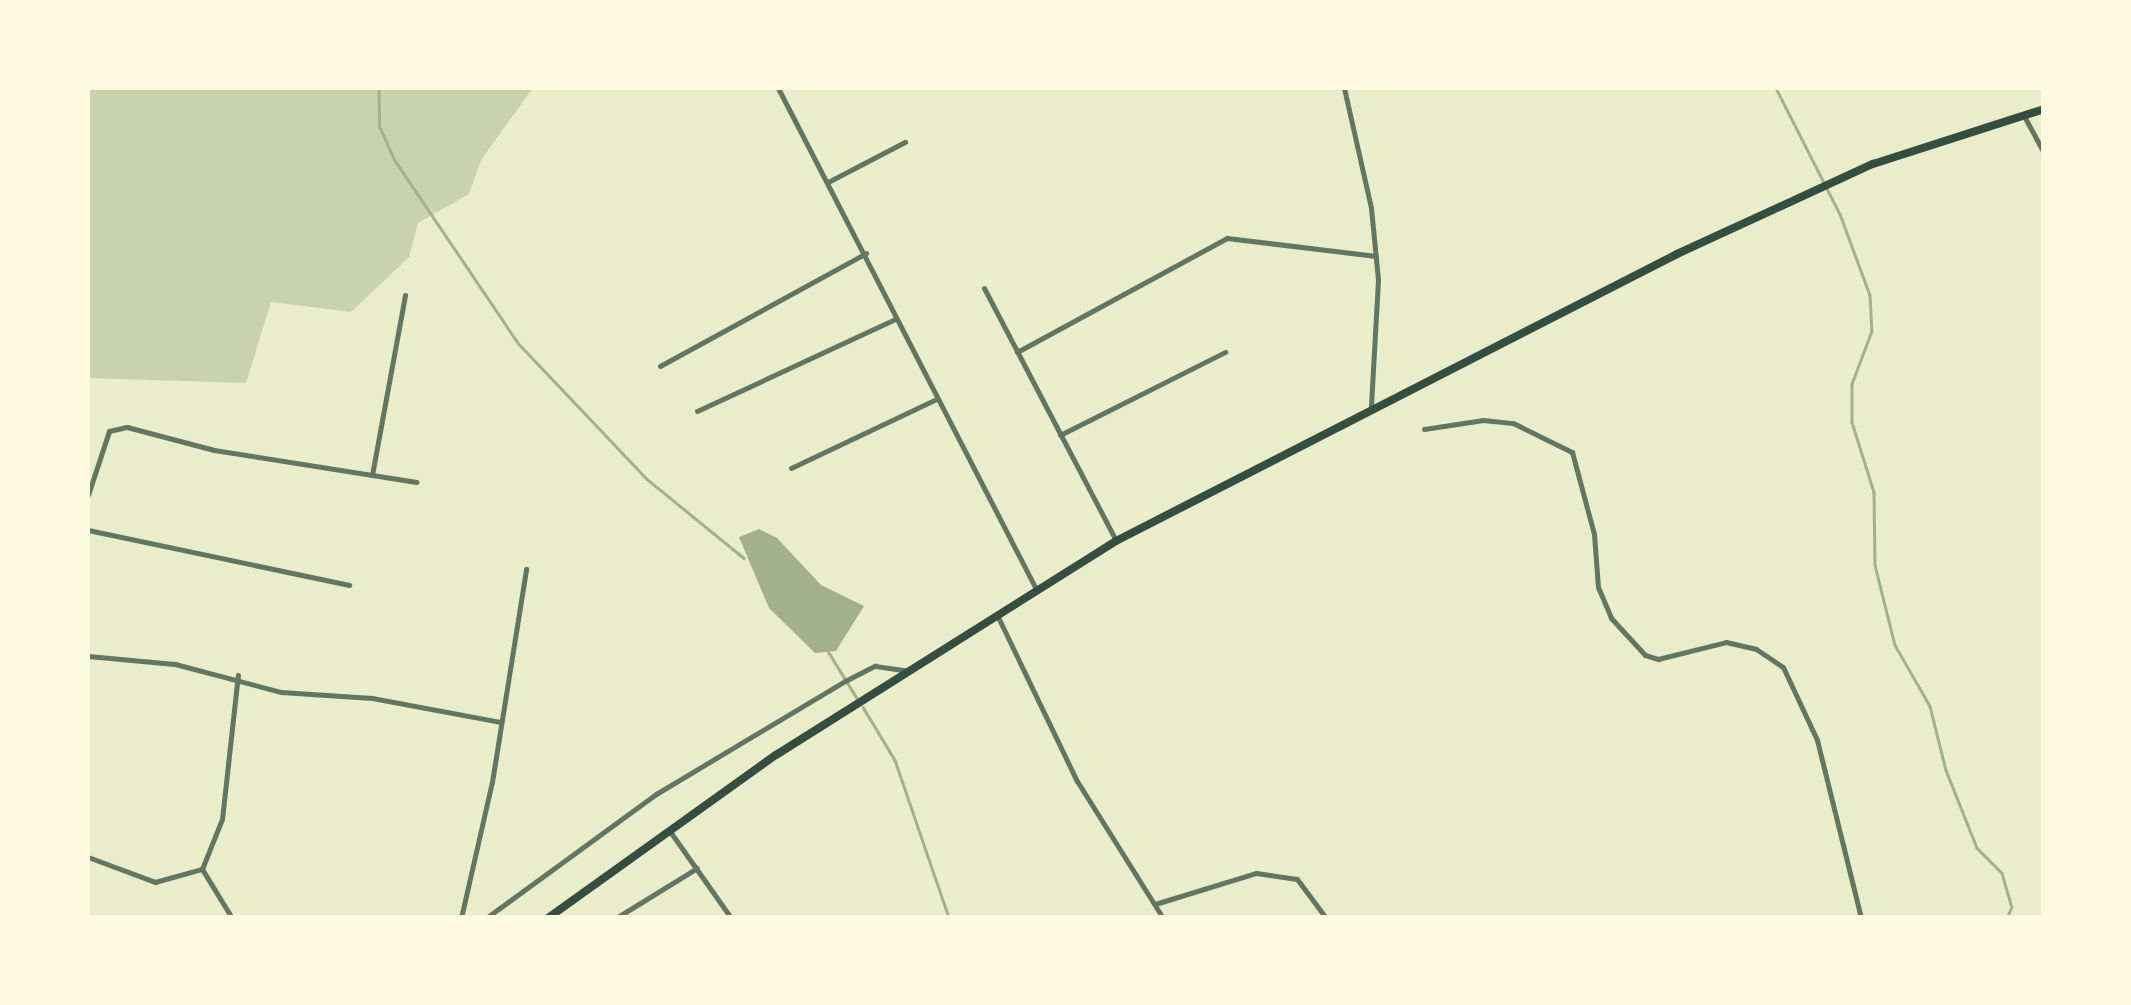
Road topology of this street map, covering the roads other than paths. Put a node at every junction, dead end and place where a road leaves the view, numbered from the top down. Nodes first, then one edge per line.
1 (778, 88) edge
2 (1344, 88) edge
3 (2044, 109) edge
4 (2022, 114) junction
5 (905, 142) dead end
6 (2044, 153) edge
7 (828, 182) junction
8 (866, 252) junction
9 (1376, 256) junction
10 (984, 288) dead end
11 (405, 295) dead end
12 (895, 319) junction
13 (1017, 352) junction
14 (1225, 352) dead end
15 (660, 366) dead end
16 (936, 399) junction
17 (1371, 407) junction
18 (697, 411) dead end
19 (1424, 430) dead end
20 (1060, 435) junction
21 (791, 468) dead end
22 (372, 475) junction
23 (416, 482) dead end
24 (88, 495) edge
25 (88, 530) edge
26 (1116, 542) junction
27 (526, 569) dead end
28 (349, 586) dead end
29 (1036, 590) junction
30 (997, 615) junction
31 (88, 656) edge
32 (905, 670) junction
33 (238, 676) junction
34 (500, 722) junction
35 (669, 830) junction
36 (88, 858) edge
37 (697, 868) junction
38 (202, 870) junction
39 (1156, 904) junction
40 (232, 918) edge
41 (460, 918) edge
42 (486, 918) edge
43 (548, 918) edge
44 (616, 918) edge
45 (731, 918) edge
46 (1163, 918) edge
47 (1326, 918) edge
48 (1861, 918) edge

1 - 7 street
2 - 9 street
3 - 4 main road
4 - 6 street
4 - 17 main road
5 - 7 street
7 - 8 street
8 - 12 street
8 - 15 street
9 - 13 street
9 - 17 street
10 - 13 street
11 - 22 street
12 - 16 street
12 - 18 street
13 - 20 street
14 - 20 street
16 - 21 street
16 - 29 street
17 - 26 main road
19 - 48 street
20 - 26 street
22 - 23 street
22 - 24 street
25 - 28 street
26 - 29 main road
27 - 34 street
29 - 30 main road
30 - 32 main road
30 - 39 street
31 - 33 street
32 - 35 main road
32 - 42 street
33 - 34 street
33 - 38 street
34 - 41 street
35 - 37 street
35 - 43 main road
36 - 38 street
37 - 44 street
37 - 45 street
38 - 40 street
39 - 46 street
39 - 47 street

